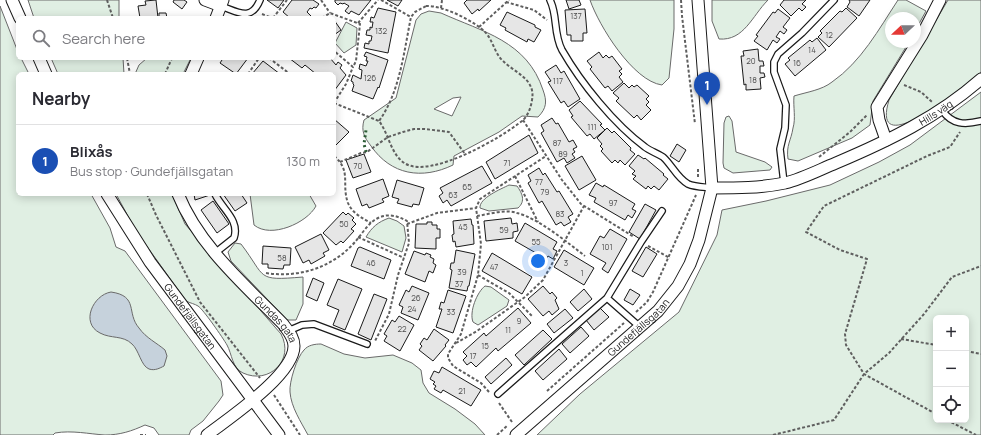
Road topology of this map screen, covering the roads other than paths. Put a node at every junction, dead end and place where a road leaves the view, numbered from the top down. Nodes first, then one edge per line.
1 (12, 0) edge
2 (205, 0) edge
3 (260, 0) edge
4 (550, 0) edge
5 (698, 0) edge
6 (834, 0) edge
7 (940, 0) edge
8 (222, 3) edge
9 (19, 16) edge
10 (217, 16) edge
11 (40, 60) edge
12 (197, 60) edge
13 (45, 72) edge
14 (192, 72) edge
15 (981, 79) edge
16 (942, 110) junction
17 (981, 120) edge
18 (886, 140) junction
19 (784, 183) junction
20 (712, 188) junction
21 (108, 196) edge
22 (179, 196) edge
23 (216, 196) edge
24 (662, 211) dead end
25 (216, 253) junction
26 (607, 298) junction
27 (640, 328) junction
28 (288, 331) junction
29 (367, 344) road end
30 (496, 396) road end
31 (252, 400) junction
32 (207, 435) edge
33 (278, 435) edge
34 (516, 435) edge

1 - 9 street
2 - 8 street
3 - 8 lane
4 - 20 lane
5 - 20 street, Gundefjällsgatan
6 - 19 lane
7 - 18 street
8 - 10 street
11 - 13 street
12 - 14 street
15 - 16 street, Hills väg
16 - 17 lane
16 - 18 street, Hills väg
18 - 19 street
19 - 20 street
20 - 27 street, Gundefjällsgatan
21 - 31 street, Gundefjällsgatan
22 - 25 street, Gundas gata
23 - 25 lane
24 - 26 lane
25 - 28 street, Gundas gata
26 - 27 lane
26 - 30 lane
27 - 34 street, Gundefjällsgatan
28 - 29 lane
28 - 31 street, Gundas gata
31 - 32 street, Gundas gata
31 - 33 street, Gundefjällsgatan

